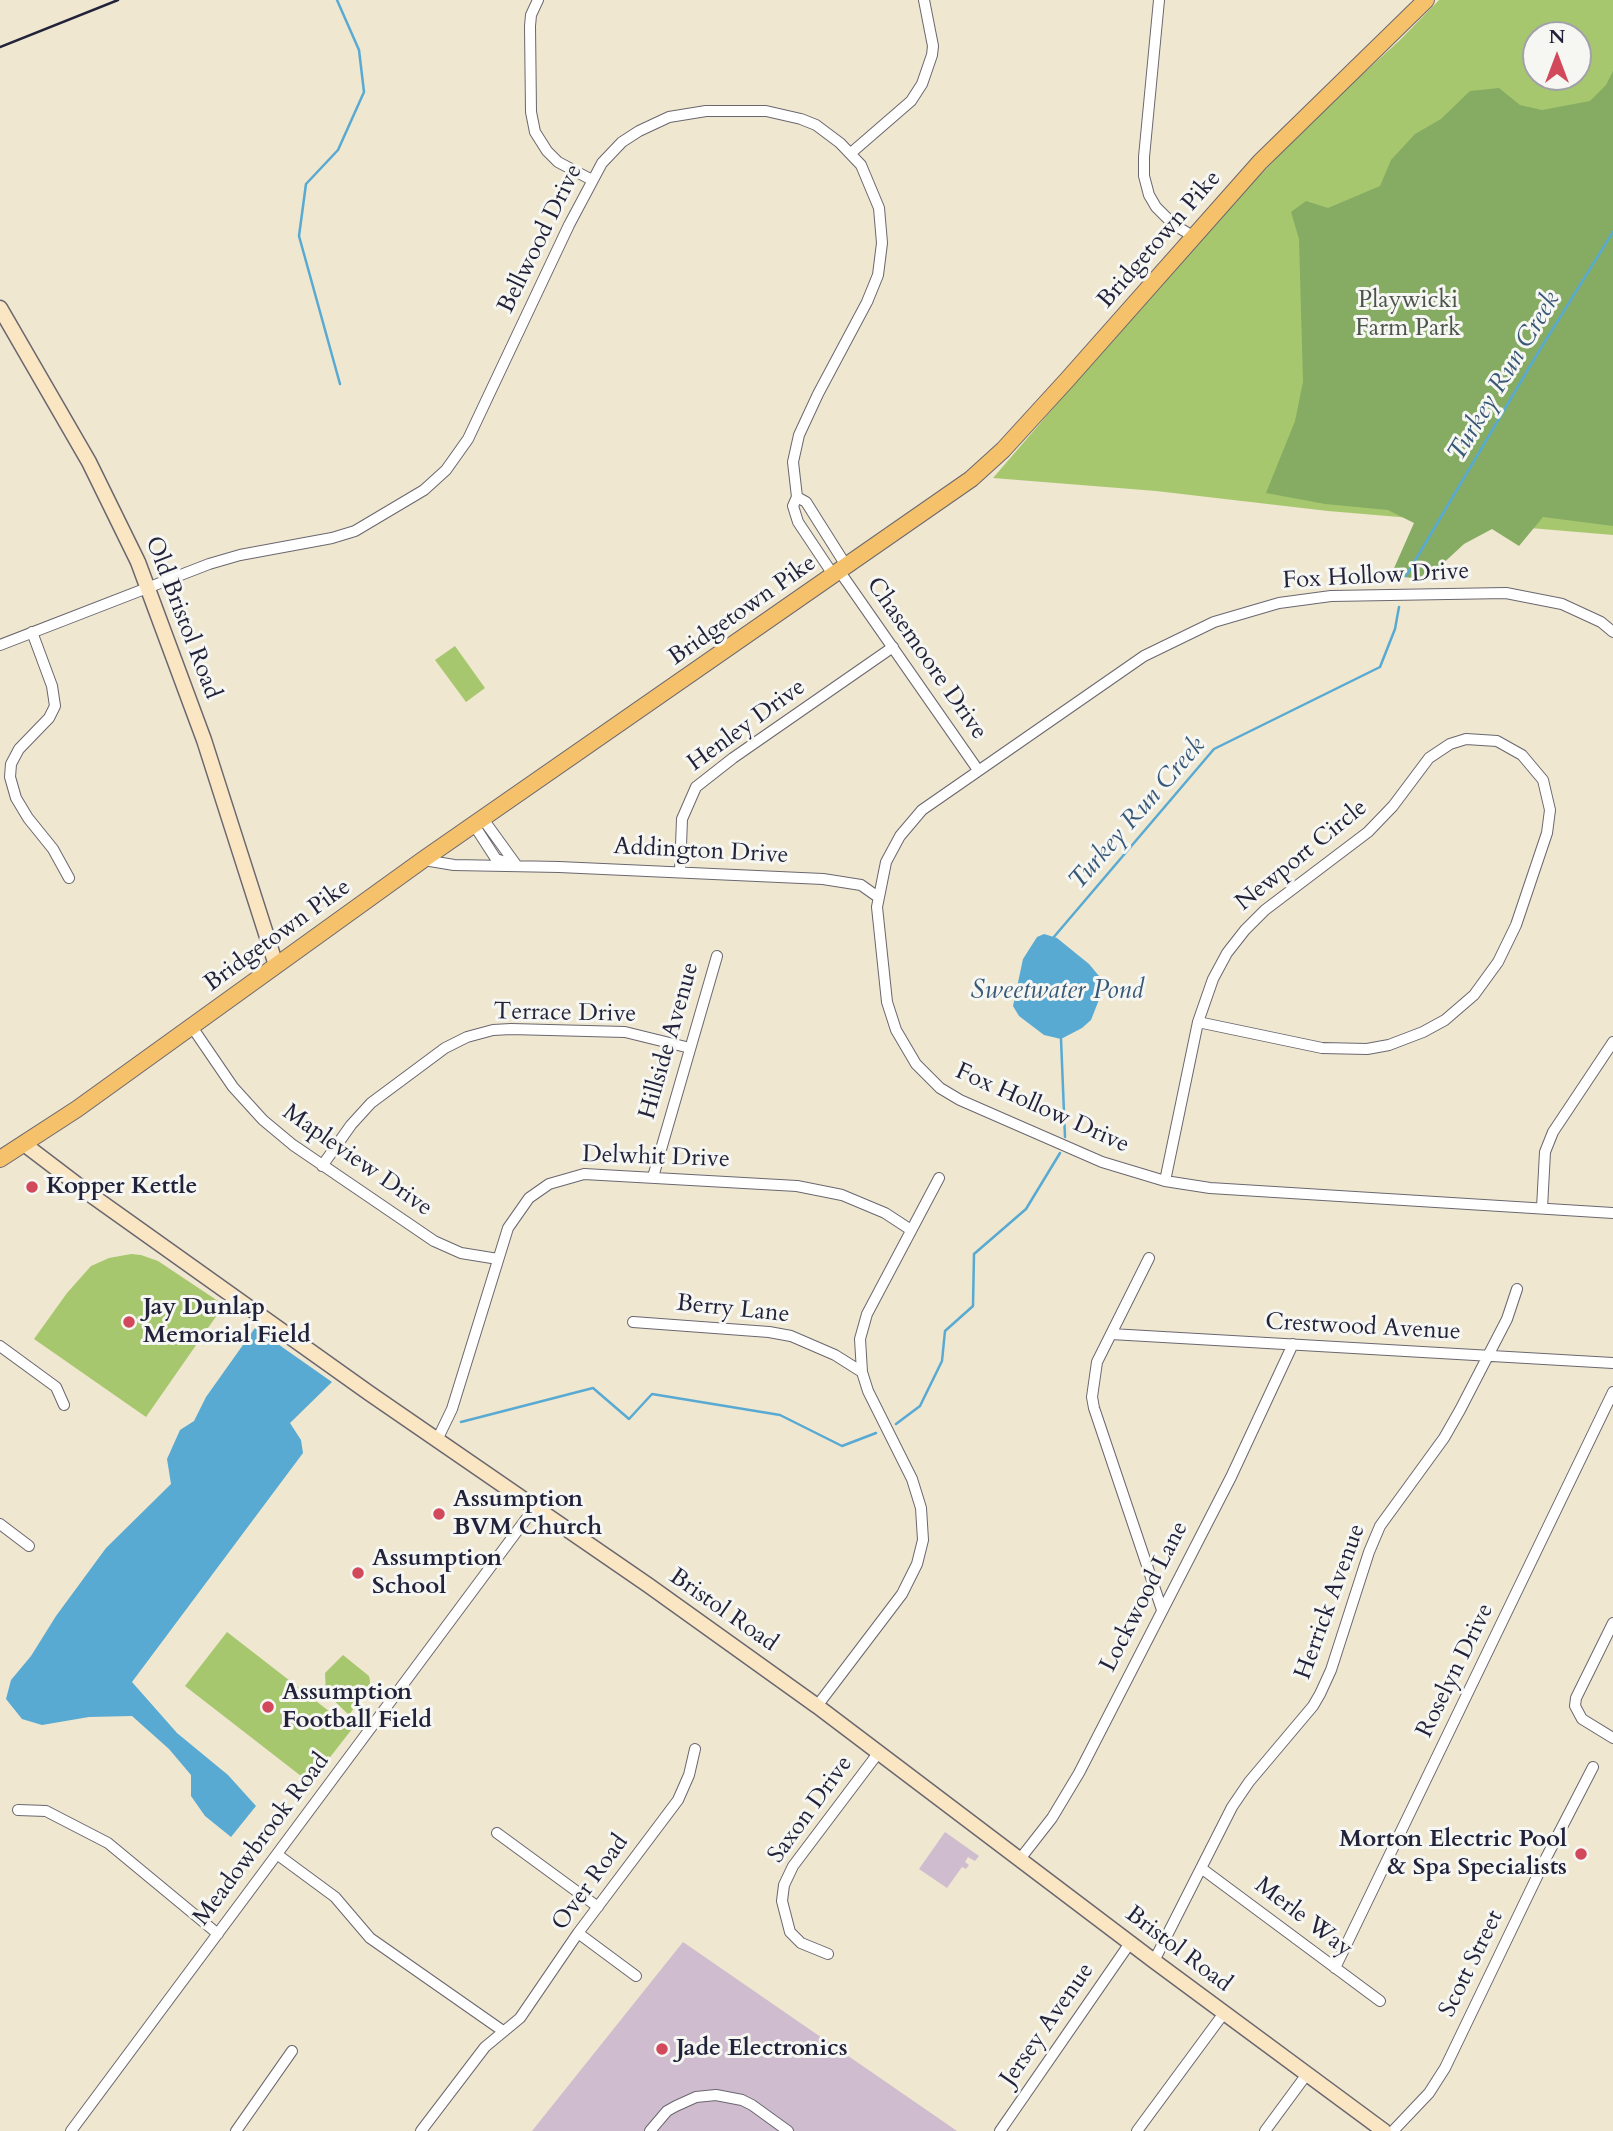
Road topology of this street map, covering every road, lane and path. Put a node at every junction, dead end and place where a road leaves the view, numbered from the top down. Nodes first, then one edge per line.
1 (538, 0) edge
2 (925, 0) edge
3 (1159, 0) edge
4 (1426, 0) edge
5 (851, 153) junction
6 (592, 180) junction
7 (1193, 236) junction
8 (0, 308) edge
9 (797, 497) junction
10 (840, 572) junction
11 (148, 587) junction
12 (33, 632) junction
13 (1613, 632) edge
14 (0, 645) edge
15 (893, 647) junction
16 (978, 770) junction
17 (479, 822) junction
18 (424, 859) junction
19 (517, 866) junction
20 (680, 872) junction
21 (69, 878) dead end
22 (878, 897) junction
23 (717, 956) dead end
24 (276, 965) junction
25 (1198, 1022) junction
26 (192, 1027) junction
27 (1613, 1042) edge
28 (690, 1048) junction
29 (24, 1144) junction
30 (0, 1159) edge
31 (322, 1166) junction
32 (653, 1177) junction
33 (939, 1178) dead end
34 (1165, 1181) junction
35 (1542, 1208) junction
36 (1613, 1213) edge
37 (911, 1230) junction
38 (1150, 1258) dead end
39 (498, 1259) junction
40 (1517, 1289) dead end
41 (633, 1322) dead end
42 (1111, 1334) junction
43 (1293, 1345) junction
44 (0, 1346) edge
45 (1488, 1356) junction
46 (1613, 1363) edge
47 (862, 1372) junction
48 (1613, 1392) edge
49 (64, 1405) dead end
50 (437, 1440) junction
51 (535, 1507) junction
52 (0, 1524) edge
53 (29, 1546) dead end
54 (1162, 1610) junction
55 (1613, 1623) edge
56 (817, 1706) junction
57 (1613, 1738) edge
58 (695, 1749) dead end
59 (878, 1752) junction
60 (1593, 1768) dead end
61 (18, 1810) dead end
62 (497, 1833) dead end
63 (278, 1855) junction
64 (1020, 1859) junction
65 (1201, 1868) junction
66 (598, 1908) junction
67 (578, 1933) junction
68 (218, 1934) junction
69 (1130, 1943) junction
70 (828, 1954) dead end
71 (1154, 1961) junction
72 (1335, 1968) junction
73 (636, 1976) dead end
74 (1380, 2001) dead end
75 (1224, 2013) junction
76 (503, 2031) junction
77 (292, 2051) dead end
78 (1307, 2074) junction
79 (71, 2131) edge
80 (236, 2131) edge
81 (421, 2131) edge
82 (650, 2131) edge
83 (788, 2131) edge
84 (1000, 2131) edge
85 (1137, 2131) edge
86 (1265, 2131) edge
87 (1384, 2131) edge
88 (1393, 2131) edge

1 - 6 street
2 - 5 street
3 - 7 street
4 - 7 main road, Bridgetown Pike
5 - 6 street, Bellwood Drive
5 - 9 street, Bellwood Drive
6 - 11 street, Bellwood Drive
7 - 10 main road, Bridgetown Pike
8 - 11 main road, Old Bristol Road
9 - 10 street
9 - 10 street, Bellwood Drive
10 - 15 street, Chasemoore Drive
10 - 17 main road, Bridgetown Pike
11 - 12 street, Bellwood Drive
11 - 24 main road, Old Bristol Road
12 - 14 street, Bellwood Drive
12 - 21 street
13 - 16 street, Fox Hollow Drive
15 - 16 street, Chasemoore Drive
15 - 20 street, Henley Drive
16 - 22 street, Fox Hollow Drive
17 - 18 main road, Bridgetown Pike
17 - 19 street
18 - 19 street, Addington Drive
18 - 24 main road, Bridgetown Pike
19 - 20 street, Addington Drive
20 - 22 street, Addington Drive
22 - 34 street, Fox Hollow Drive
23 - 28 street, Hillside Avenue
24 - 26 main road, Bridgetown Pike
25 - 25 street, Newport Circle
25 - 34 street, Newport Circle
26 - 29 main road, Bridgetown Pike
26 - 31 street, Mapleview Drive
27 - 35 street
28 - 31 street, Terrace Drive
28 - 32 street, Hillside Avenue
29 - 30 main road, Bridgetown Pike
29 - 50 main road, Bristol Road
31 - 39 street, Mapleview Drive
32 - 37 street, Delwhit Drive
32 - 39 street, Delwhit Drive
33 - 37 street
34 - 35 street, Fox Hollow Drive
35 - 36 street, Fox Hollow Drive
37 - 47 street
38 - 42 street
39 - 50 street, Delwhit Drive
40 - 45 street, Herrick Avenue
41 - 47 street, Berry Lane
42 - 43 street, Crestwood Avenue
42 - 54 street
43 - 45 street, Crestwood Avenue
43 - 54 street, Lockwood Lane
44 - 49 street
45 - 46 street, Crestwood Avenue
45 - 65 street, Herrick Avenue
47 - 56 street
48 - 72 street, Roselyn Drive
50 - 51 main road, Bristol Road
51 - 56 main road, Bristol Road
51 - 63 street, Meadowbrook Road
52 - 53 street
54 - 64 street, Lockwood Lane
55 - 57 street
56 - 59 main road, Bristol Road
58 - 66 street, Over Road
59 - 64 main road, Bristol Road
59 - 70 street, Saxon Drive
60 - 88 street, Scott Street
61 - 68 street
62 - 66 street
63 - 68 street, Meadowbrook Road
63 - 76 street
64 - 69 main road, Bristol Road
65 - 71 street, Herrick Avenue
65 - 72 street, Merle Way
66 - 67 street, Over Road
67 - 73 street
67 - 76 street, Over Road
68 - 79 street, Meadowbrook Road
69 - 71 main road, Bristol Road
69 - 84 street, Jersey Avenue
71 - 75 main road, Bristol Road
72 - 74 street, Merle Way
75 - 78 main road, Bristol Road
75 - 85 street
76 - 81 street, Over Road
77 - 80 street
78 - 86 street
78 - 87 main road, Bristol Road
82 - 83 street

